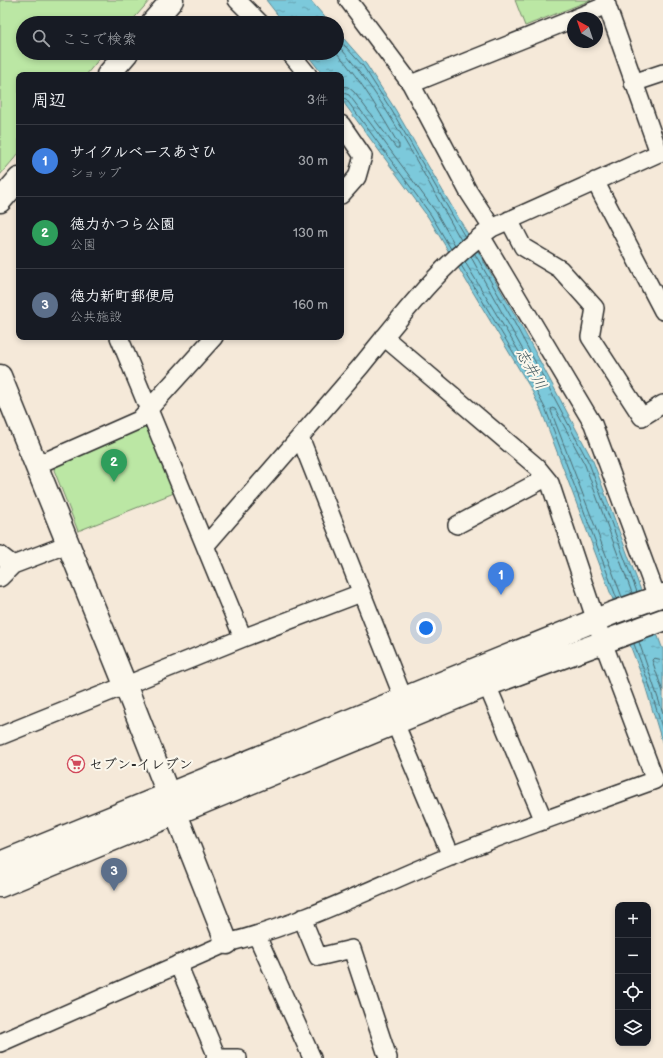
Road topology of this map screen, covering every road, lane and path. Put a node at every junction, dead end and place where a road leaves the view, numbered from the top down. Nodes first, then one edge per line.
1 (172, 0) edge
2 (237, 0) edge
3 (355, 2) edge
4 (606, 3) edge
5 (587, 12) edge
6 (158, 16) edge
7 (253, 16) edge
8 (567, 21) edge
9 (121, 60) edge
10 (111, 72) edge
11 (663, 73) edge
12 (411, 84) junction
13 (633, 84) junction
14 (344, 128) edge
15 (661, 153) edge
16 (595, 181) junction
17 (16, 182) edge
18 (344, 192) edge
19 (0, 201) edge
20 (509, 220) junction
21 (486, 232) junction
22 (661, 302) edge
23 (384, 337) junction
24 (120, 340) edge
25 (211, 340) edge
26 (0, 376) edge
27 (663, 404) edge
28 (150, 410) junction
29 (300, 437) junction
30 (37, 465) junction
31 (546, 478) junction
32 (457, 525) dead end
33 (68, 544) junction
34 (206, 545) junction
35 (7, 560) edge
36 (0, 578) edge
37 (361, 593) junction
38 (657, 597) edge
39 (605, 616) junction
40 (662, 620) edge
41 (243, 638) junction
42 (611, 639) junction
43 (487, 685) junction
44 (126, 686) junction
45 (403, 712) junction
46 (0, 736) edge
47 (172, 804) junction
48 (544, 821) junction
49 (451, 856) junction
50 (0, 863) edge
51 (0, 886) edge
52 (302, 918) junction
53 (257, 936) junction
54 (227, 943) junction
55 (178, 964) junction
56 (0, 1043) edge
57 (216, 1057) edge
58 (238, 1058) edge
59 (312, 1058) edge
60 (385, 1058) edge

1 - 6 street
2 - 7 street
3 - 12 street
4 - 5 street
4 - 13 street
8 - 12 street
9 - 10 street
11 - 13 street
12 - 21 street
13 - 15 street
14 - 18 street
15 - 16 street
16 - 20 street
16 - 22 street
17 - 19 street
20 - 21 street
20 - 27 street
21 - 23 street
21 - 38 street
23 - 29 street
23 - 31 street
24 - 28 street
25 - 28 street
26 - 30 street
28 - 30 street
28 - 34 street
29 - 34 street
29 - 37 street
30 - 33 street
31 - 32 street
31 - 39 street
33 - 35 street
33 - 44 street
34 - 41 street
35 - 36 street
37 - 41 street
37 - 45 street
38 - 39 street
39 - 42 street
39 - 45 street
40 - 42 street
41 - 44 street
42 - 43 street
42 - 48 street
43 - 45 street
43 - 48 street
44 - 46 street
44 - 47 street
45 - 47 street
45 - 49 street
47 - 50 street
47 - 51 street
47 - 54 street
48 - 49 street
49 - 52 street
52 - 53 street
52 - 60 street
53 - 54 street
53 - 59 street
54 - 55 street
55 - 56 street
55 - 57 street
57 - 58 street

